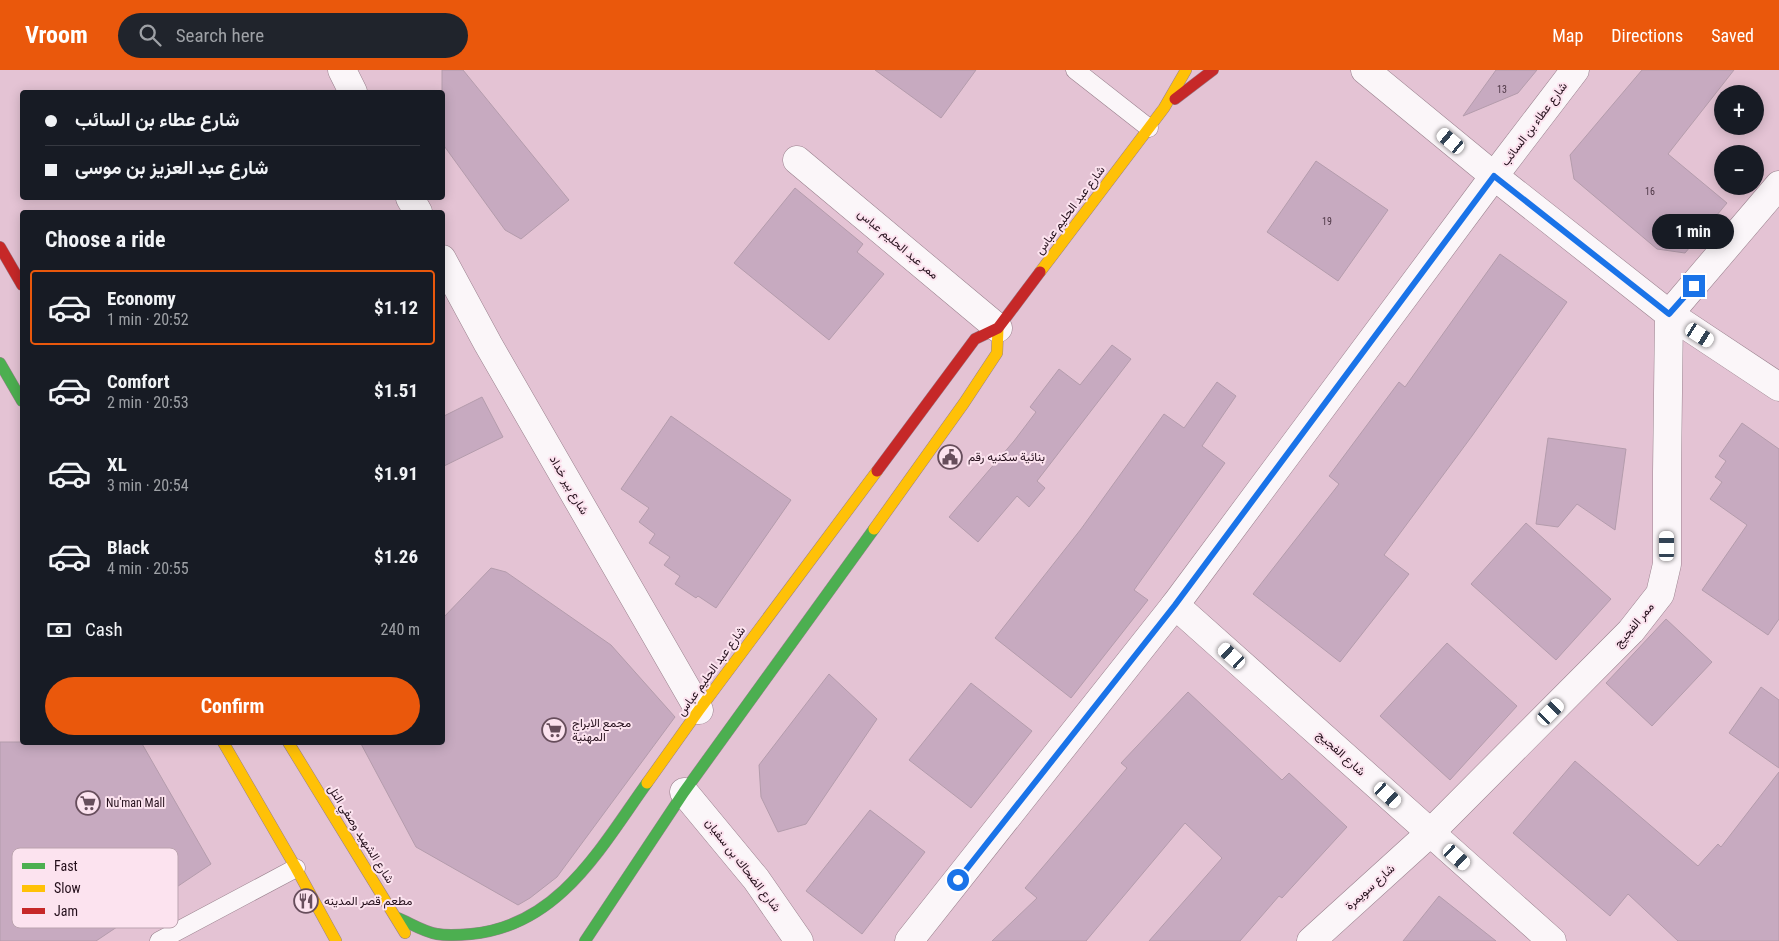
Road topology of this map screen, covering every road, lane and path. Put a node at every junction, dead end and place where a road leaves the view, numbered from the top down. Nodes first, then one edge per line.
1 (342, 70) edge
2 (1075, 70) edge
3 (1186, 70) edge
4 (1213, 70) edge
5 (1364, 70) edge
6 (1575, 70) edge
7 (352, 90) edge
8 (1164, 108) junction
9 (1149, 128) junction
10 (797, 160) dead end
11 (1494, 176) junction
12 (1779, 185) edge
13 (0, 247) edge
14 (445, 265) edge
15 (20, 282) edge
16 (1669, 314) junction
17 (998, 328) junction
18 (0, 363) edge
19 (1779, 387) edge
20 (20, 398) edge
21 (1175, 605) junction
22 (699, 710) junction
23 (224, 745) edge
24 (290, 745) edge
25 (684, 792) junction
26 (1430, 833) junction
27 (296, 868) junction
28 (398, 918) junction
29 (159, 941) edge
30 (336, 941) edge
31 (410, 941) edge
32 (585, 941) edge
33 (798, 941) edge
34 (909, 941) edge
35 (1311, 941) edge
36 (1552, 941) edge

1 - 7 street
2 - 9 lane
3 - 8 street, شارع عبد الحليم عباس
4 - 8 street, شارع عبد الحليم عباس
5 - 11 street
6 - 11 street, شارع عطاء بن السائب
8 - 9 street, شارع عبد الحليم عباس
9 - 17 street, شارع عبد الحليم عباس
10 - 17 street, ممر عبد الحليم عباس
11 - 16 street
11 - 21 street, شارع عطاء بن السائب
12 - 16 street
13 - 15 street
14 - 22 street, شارع بير خداد
16 - 19 street
16 - 26 street, ممر الفجيج
17 - 22 street, شارع عبد الحليم عباس
17 - 25 street
18 - 20 street
21 - 26 street, شارع الفجيج
21 - 34 street, شارع عطاء بن السائب
22 - 28 street, شارع عبد الحليم عباس
23 - 27 street
24 - 28 street, شارع الشهيد وصفي التل
25 - 32 street
25 - 33 street, شارع الضحاك بن سفيان
26 - 35 street, شارع سويمرة
26 - 36 street, شارع الفجيج
27 - 29 lane
27 - 30 street
28 - 31 street, شارع الشهيد وصفي التل

